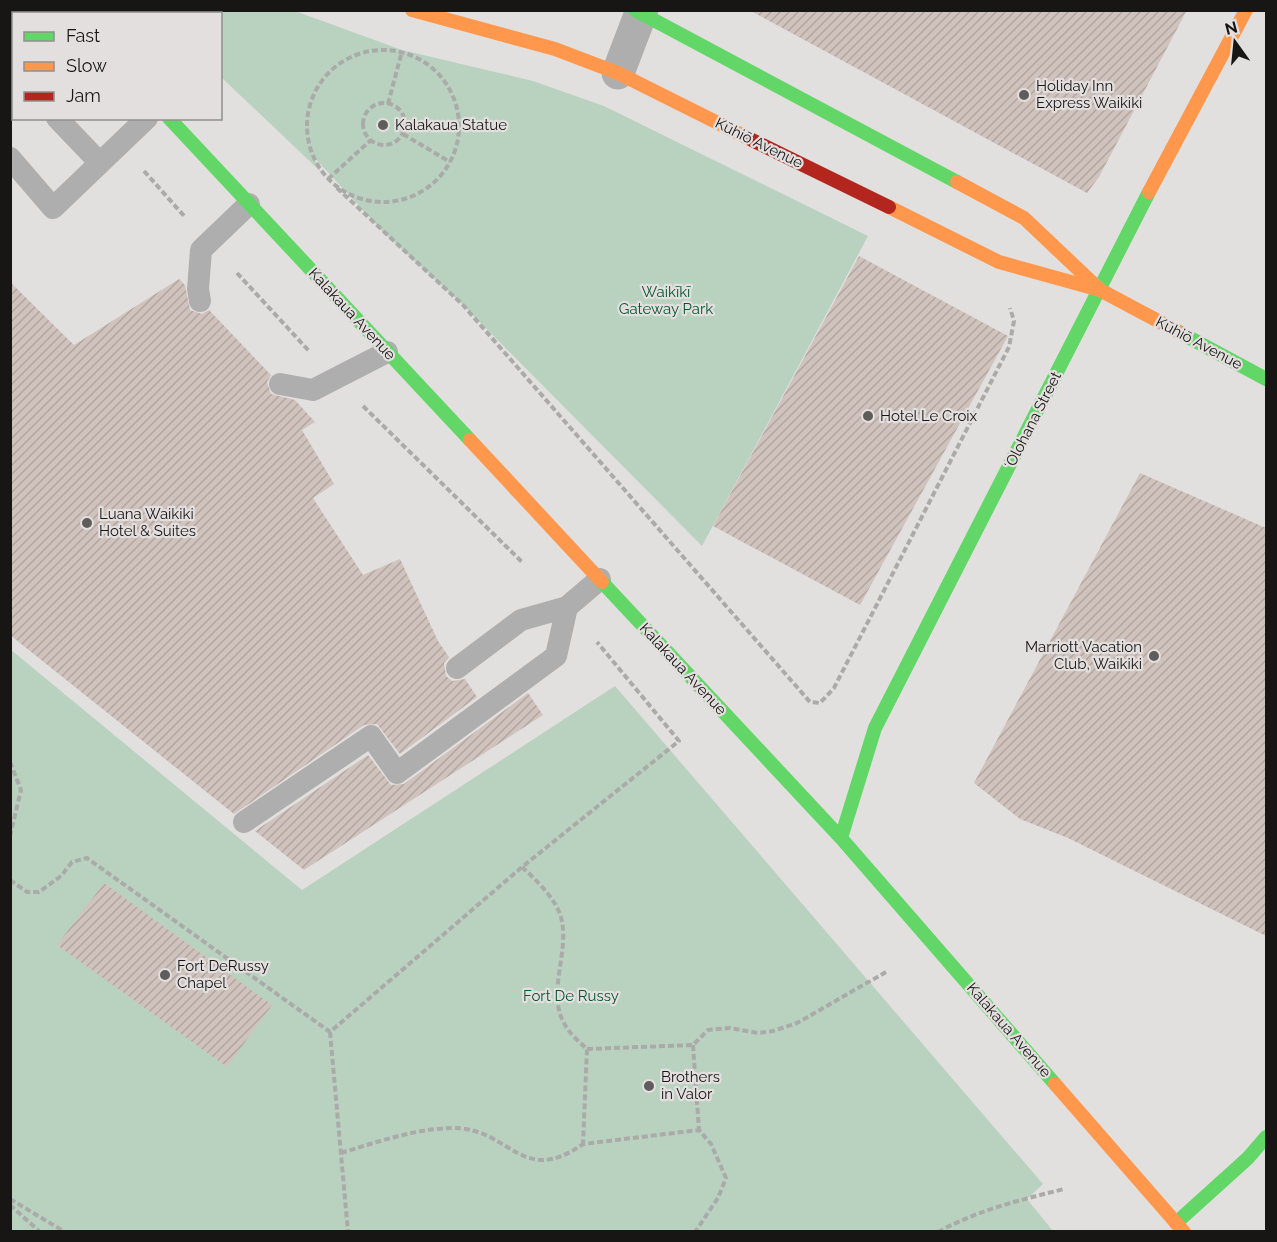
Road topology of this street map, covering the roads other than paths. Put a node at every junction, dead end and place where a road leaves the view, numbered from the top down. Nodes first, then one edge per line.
1 (412, 10) edge
2 (1246, 10) edge
3 (639, 11) edge
4 (618, 73) junction
5 (59, 120) edge
6 (145, 120) edge
7 (171, 120) edge
8 (10, 158) edge
9 (100, 163) junction
10 (249, 204) junction
11 (1100, 290) junction
12 (200, 301) dead end
13 (387, 352) junction
14 (1266, 379) edge
15 (280, 384) dead end
16 (600, 579) junction
17 (567, 607) junction
18 (457, 668) dead end
19 (244, 822) dead end
20 (841, 838) junction
21 (1266, 1137) edge
22 (1180, 1228) edge

1 - 4 street, Kūhiō Avenue
2 - 11 street, ʻOlohana Street
3 - 4 street
3 - 11 street, Kūhiō Avenue
4 - 11 street, Kūhiō Avenue
5 - 9 lane
6 - 9 lane
7 - 10 street, Kalakaua Avenue
8 - 9 lane
10 - 12 lane
10 - 13 street, Kalakaua Avenue
11 - 14 street, Kūhiō Avenue
11 - 20 street, ʻOlohana Street
13 - 15 lane
13 - 16 street, Kalakaua Avenue
16 - 17 lane
16 - 20 street, Kalakaua Avenue
17 - 18 lane
17 - 19 lane
20 - 22 street, Kalakaua Avenue
21 - 22 street

